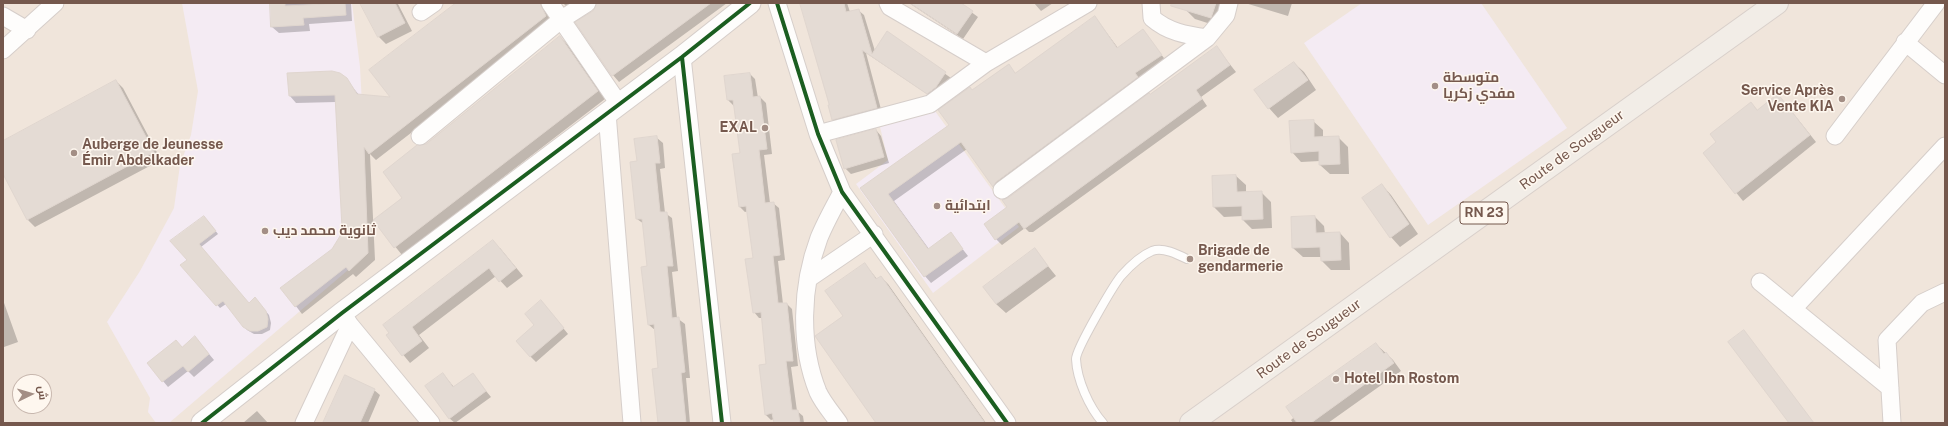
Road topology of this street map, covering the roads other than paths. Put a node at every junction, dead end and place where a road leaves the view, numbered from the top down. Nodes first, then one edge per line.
1 (55, 3) edge
2 (550, 3) edge
3 (587, 3) edge
4 (750, 3) edge
5 (777, 3) edge
6 (888, 3) edge
7 (1086, 3) edge
8 (1151, 3) edge
9 (1229, 3) edge
10 (1777, 3) edge
11 (1936, 3) edge
12 (3, 16) edge
13 (562, 19) junction
14 (27, 30) junction
15 (1207, 38) junction
16 (1905, 42) junction
17 (3, 50) edge
18 (682, 57) junction
19 (986, 63) junction
20 (1945, 75) edge
21 (613, 108) junction
22 (818, 134) junction
23 (420, 136) dead end
24 (1834, 136) dead end
25 (1945, 146) edge
26 (1002, 190) dead end
27 (842, 192) junction
28 (874, 234) junction
29 (1187, 259) dead end
30 (808, 279) junction
31 (1760, 282) dead end
32 (1945, 292) edge
33 (1793, 309) junction
34 (346, 319) junction
35 (1890, 388) junction
36 (202, 423) edge
37 (304, 423) edge
38 (431, 423) edge
39 (632, 423) edge
40 (722, 423) edge
41 (839, 423) edge
42 (1007, 423) edge
43 (1103, 423) edge
44 (1191, 423) edge
45 (1892, 423) edge

1 - 14 street
2 - 13 street
3 - 13 street
4 - 18 street
5 - 22 street
6 - 19 street
7 - 19 street
8 - 15 street
9 - 15 street
10 - 44 main road, Route de Sougueur / RN 23
11 - 16 street
12 - 14 street
13 - 21 street
13 - 23 street
14 - 17 street
15 - 26 street
16 - 20 street
16 - 24 street
18 - 21 street
18 - 40 street
19 - 22 street
21 - 34 street
21 - 39 street
22 - 27 street
25 - 33 street
27 - 28 street
27 - 30 street
28 - 30 street
28 - 42 street
29 - 43 lane
30 - 41 street
31 - 33 street
32 - 35 street
33 - 35 street
34 - 36 street
34 - 37 street
34 - 38 street
35 - 45 street

